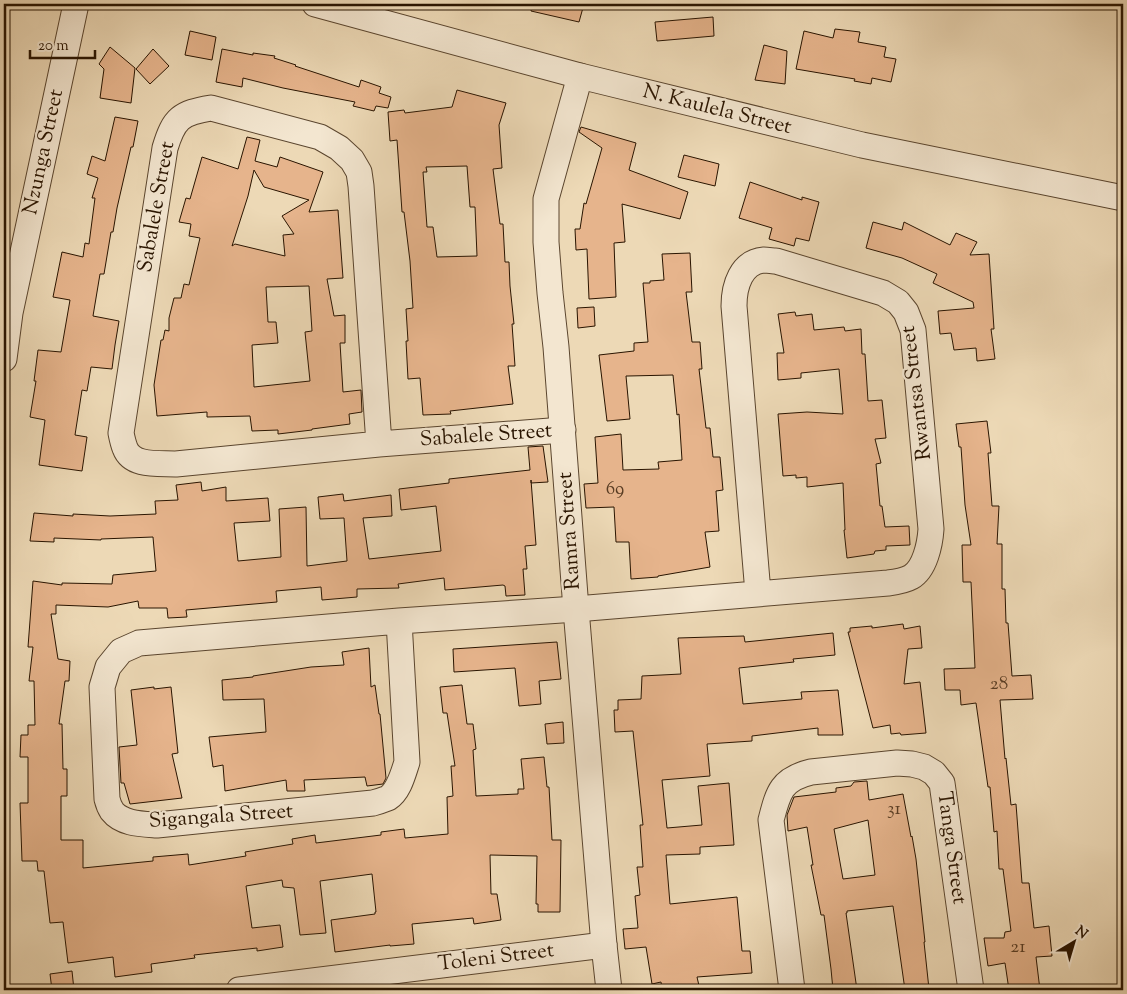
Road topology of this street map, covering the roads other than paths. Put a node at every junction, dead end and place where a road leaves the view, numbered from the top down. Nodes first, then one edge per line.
1 (76, 4) edge
2 (314, 4) edge
3 (580, 76) junction
4 (1123, 198) edge
5 (4, 359) edge
6 (563, 430) junction
7 (379, 444) junction
8 (758, 593) junction
9 (576, 609) junction
10 (399, 621) junction
11 (604, 944) junction
12 (238, 990) edge
13 (609, 990) edge
14 (792, 990) edge
15 (971, 990) edge

1 - 5 street, Nzunga Street
2 - 3 street, N. Kaulela Street
3 - 4 street, N. Kaulela Street
3 - 6 street, Ramra Street
6 - 7 street, Sabalele Street
6 - 9 street, Ramra Street
7 - 7 street, Sabalele Street
8 - 8 street, Rwantsa Street
8 - 9 street, Rwantsa Street
9 - 10 street, Sigangala Street
9 - 11 street, Ramra Street
10 - 10 street, Sigangala Street
11 - 12 street, Toleni Street
11 - 13 street, Ramra Street
14 - 15 street, Tanga Street

